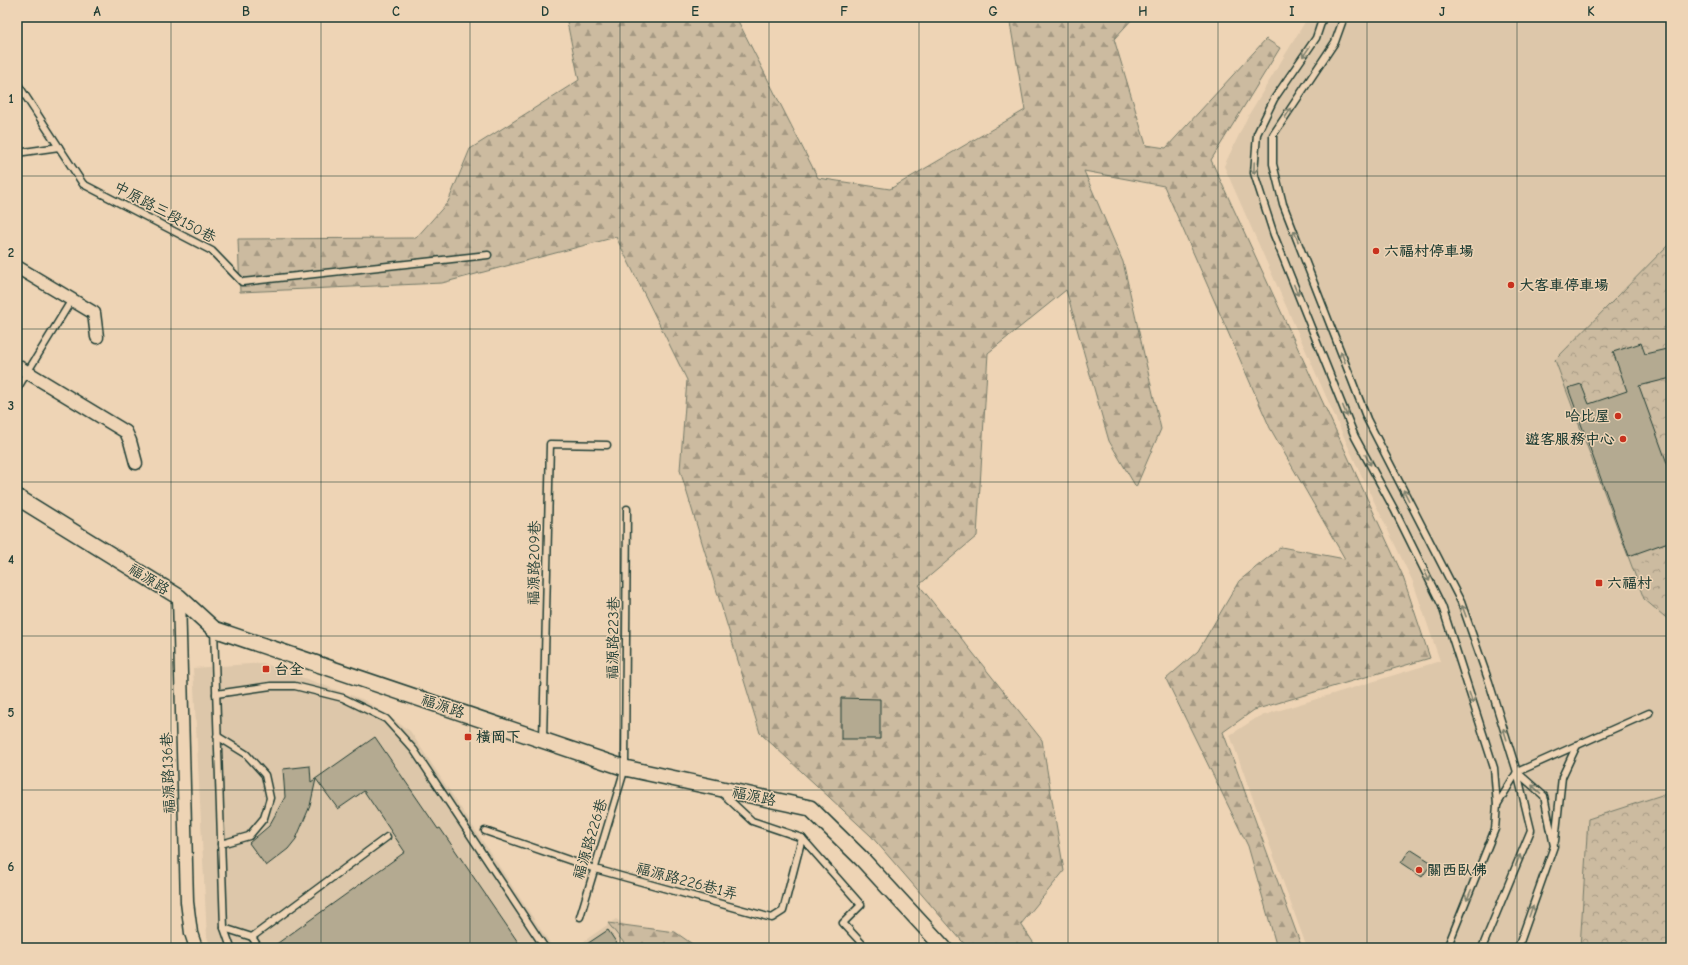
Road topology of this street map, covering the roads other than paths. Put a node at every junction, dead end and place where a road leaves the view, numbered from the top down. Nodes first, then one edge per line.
1 (1323, 17) edge
2 (1344, 17) edge
3 (17, 83) edge
4 (60, 147) junction
5 (17, 153) edge
6 (488, 255) dead end
7 (17, 267) edge
8 (71, 300) junction
9 (97, 338) dead end
10 (22, 369) edge
11 (17, 389) edge
12 (607, 445) dead end
13 (136, 464) dead end
14 (17, 497) edge
15 (627, 508) dead end
16 (179, 597) junction
17 (214, 629) junction
18 (216, 694) junction
19 (1649, 713) dead end
20 (217, 736) junction
21 (543, 740) junction
22 (1577, 745) junction
23 (625, 768) junction
24 (1517, 772) junction
25 (717, 788) junction
26 (1497, 805) junction
27 (485, 831) dead end
28 (387, 837) dead end
29 (802, 838) junction
30 (221, 844) junction
31 (1554, 846) junction
32 (595, 869) junction
33 (580, 917) dead end
34 (224, 928) junction
35 (252, 937) junction
36 (196, 948) edge
37 (231, 948) edge
38 (260, 948) edge
39 (545, 948) edge
40 (866, 948) edge
41 (944, 948) edge
42 (1447, 948) edge
43 (1482, 948) edge
44 (1518, 948) edge

1 -> 26 lane
24 -> 2 lane
3 - 4 lane, 中原路三段150巷
4 - 5 lane
4 - 6 lane, 中原路三段150巷
7 - 8 street
8 - 9 street
8 - 10 lane
10 - 11 lane
10 - 13 street
12 - 21 lane, 福源路209巷
14 - 16 street, 福源路
15 - 23 lane, 福源路223巷
16 - 17 street, 福源路
16 - 36 street, 福源路136巷
17 - 18 lane
17 - 21 street, 福源路
18 - 20 lane
18 - 39 lane
19 - 22 lane
20 - 30 lane
20 - 30 lane
21 - 23 street, 福源路
22 - 24 lane
22 - 31 lane
23 - 25 street, 福源路
23 - 32 lane, 福源路226巷
24 - 26 lane
31 -> 24 lane
43 -> 24 lane
25 - 29 lane
25 - 41 street, 福源路
26 -> 42 lane
27 - 32 lane, 福源路226巷1弄
28 - 35 lane
29 - 32 lane, 福源路226巷1弄
29 - 40 lane
30 - 34 lane
44 -> 31 lane
32 - 33 lane, 福源路226巷
34 - 35 lane
34 - 37 lane
35 - 38 lane

